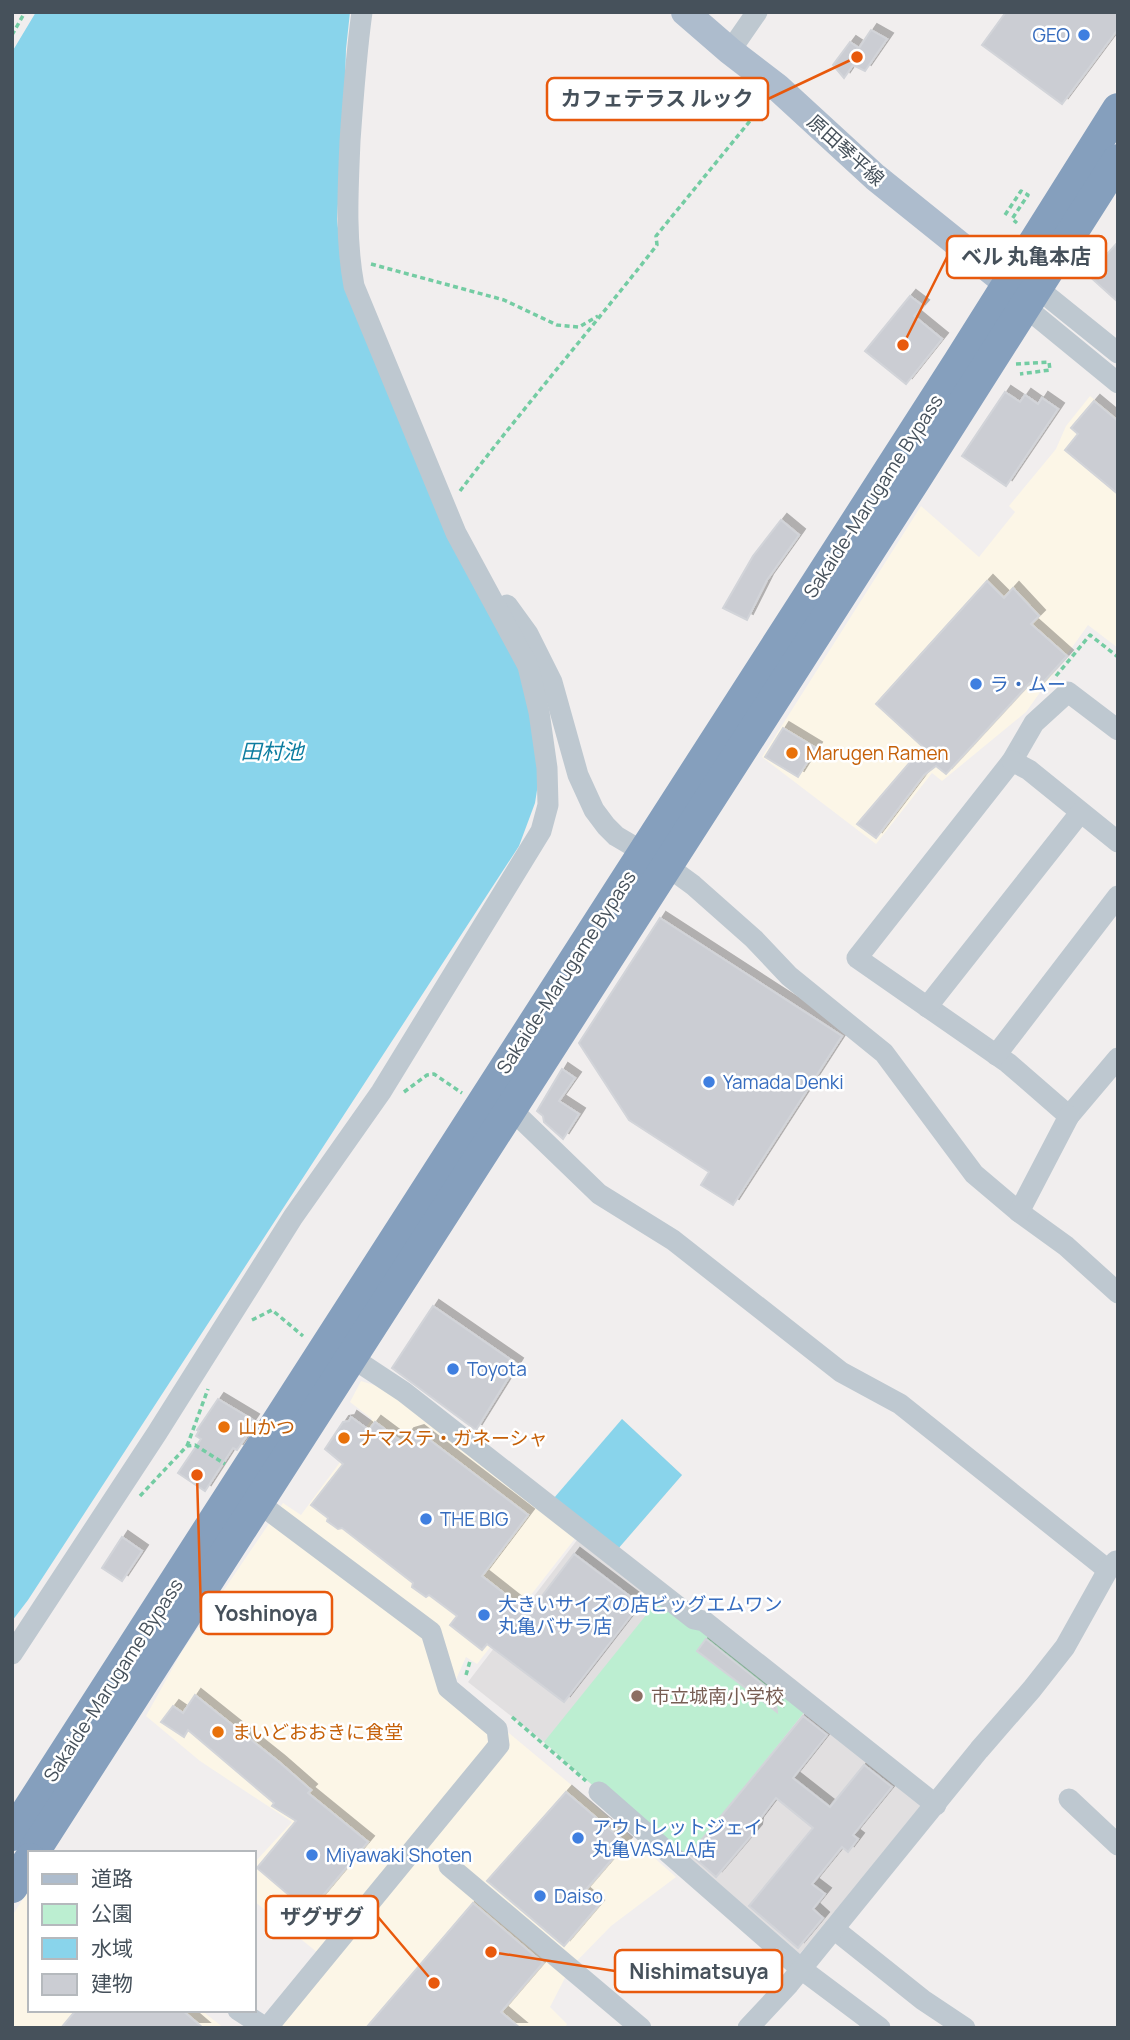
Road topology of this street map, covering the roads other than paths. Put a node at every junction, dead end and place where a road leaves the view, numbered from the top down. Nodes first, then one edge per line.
1 (362, 12) edge
2 (685, 12) edge
3 (757, 12) edge
4 (730, 51) junction
5 (1118, 109) edge
6 (1118, 160) edge
7 (1023, 292) junction
8 (1118, 353) edge
9 (1118, 383) edge
10 (484, 583) junction
11 (1118, 730) edge
12 (1012, 761) junction
13 (1080, 813) junction
14 (1118, 842) edge
15 (655, 859) junction
16 (1118, 896) edge
17 (927, 1007) junction
18 (996, 1055) junction
19 (1118, 1058) edge
20 (496, 1107) junction
21 (1069, 1116) junction
22 (1019, 1212) junction
23 (1118, 1293) edge
24 (336, 1356) junction
25 (246, 1489) junction
26 (1113, 1565) edge
27 (12, 1654) edge
28 (599, 1792) road end
29 (1069, 1799) dead end
30 (22, 1801) edge
31 (936, 1805) junction
32 (1118, 1845) edge
33 (33, 1848) edge
34 (28, 1857) edge
35 (449, 1866) dead end
36 (12, 1887) edge
37 (834, 1929) junction
38 (800, 1968) junction
39 (241, 2012) edge
40 (267, 2028) edge
41 (641, 2028) edge
42 (748, 2028) edge
43 (880, 2028) edge
44 (965, 2028) edge

1 - 10 street
2 - 4 main road, 原田琴平線
3 - 4 street
4 - 7 main road, 原田琴平線
5 - 7 highway, Sakaide-Marugame Bypass
6 - 7 highway, Sakaide-Marugame Bypass
7 - 8 street
7 - 9 street
7 - 15 highway, Sakaide-Marugame Bypass
10 - 15 street
10 - 27 street
11 - 12 street
12 - 13 street
12 - 17 street
13 - 14 street
13 - 17 street
15 - 20 highway, Sakaide-Marugame Bypass
15 - 22 street
16 - 18 street
17 - 18 street
18 - 21 street
19 - 21 street
20 - 24 highway, Sakaide-Marugame Bypass
20 - 26 street
21 - 22 street
22 - 23 street
24 - 25 highway, Sakaide-Marugame Bypass
24 - 31 street
25 - 30 highway, Sakaide-Marugame Bypass
25 - 33 highway, Sakaide-Marugame Bypass
25 - 40 street
26 - 31 street
28 - 38 street
29 - 32 street
30 - 33 highway, Sakaide-Marugame Bypass
31 - 37 street
34 - 36 highway, Sakaide-Marugame Bypass
35 - 41 street
37 - 38 street
37 - 44 street
38 - 42 street
38 - 43 street
39 - 40 street

